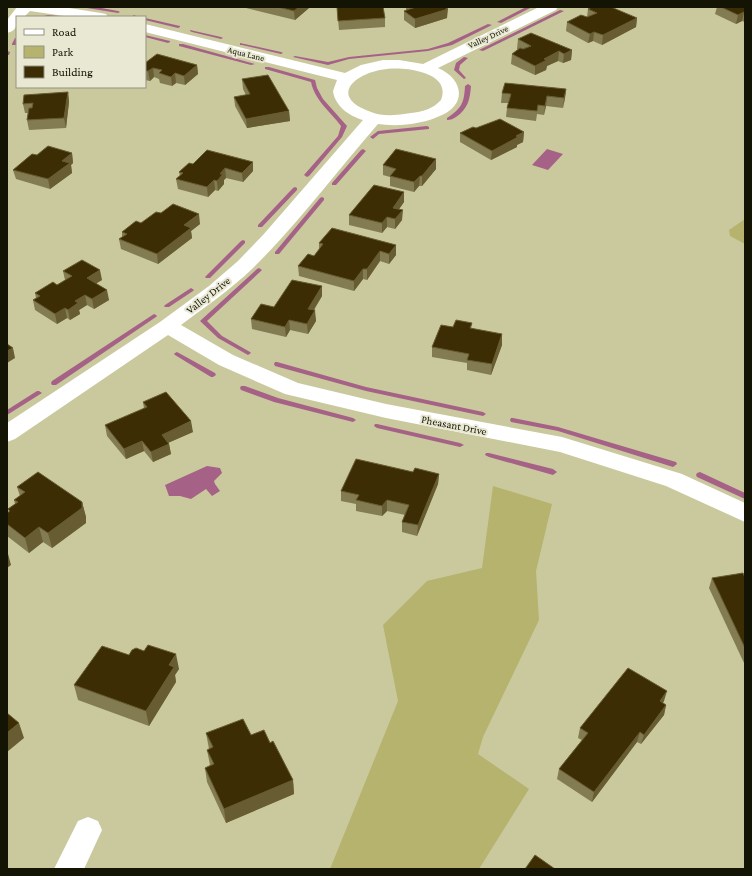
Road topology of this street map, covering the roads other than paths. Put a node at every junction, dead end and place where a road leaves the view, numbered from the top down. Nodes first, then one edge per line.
1 (25, 7) edge
2 (33, 7) edge
3 (552, 7) edge
4 (18, 16) edge
5 (94, 16) edge
6 (16, 18) edge
7 (146, 28) edge
8 (7, 29) edge
9 (426, 68) junction
10 (347, 78) junction
11 (374, 118) junction
12 (167, 326) junction
13 (7, 434) edge
14 (745, 513) edge
15 (88, 830) dead end
16 (70, 869) edge

1 - 4 street
2 - 5 street
3 - 9 street, Valley Drive
6 - 8 street
7 - 10 street, Aqua Lane
9 - 10 street
9 - 11 street
10 - 11 street
11 - 12 street, Valley Drive
12 - 13 street, Valley Drive
12 - 14 street, Pheasant Drive
15 - 16 street

